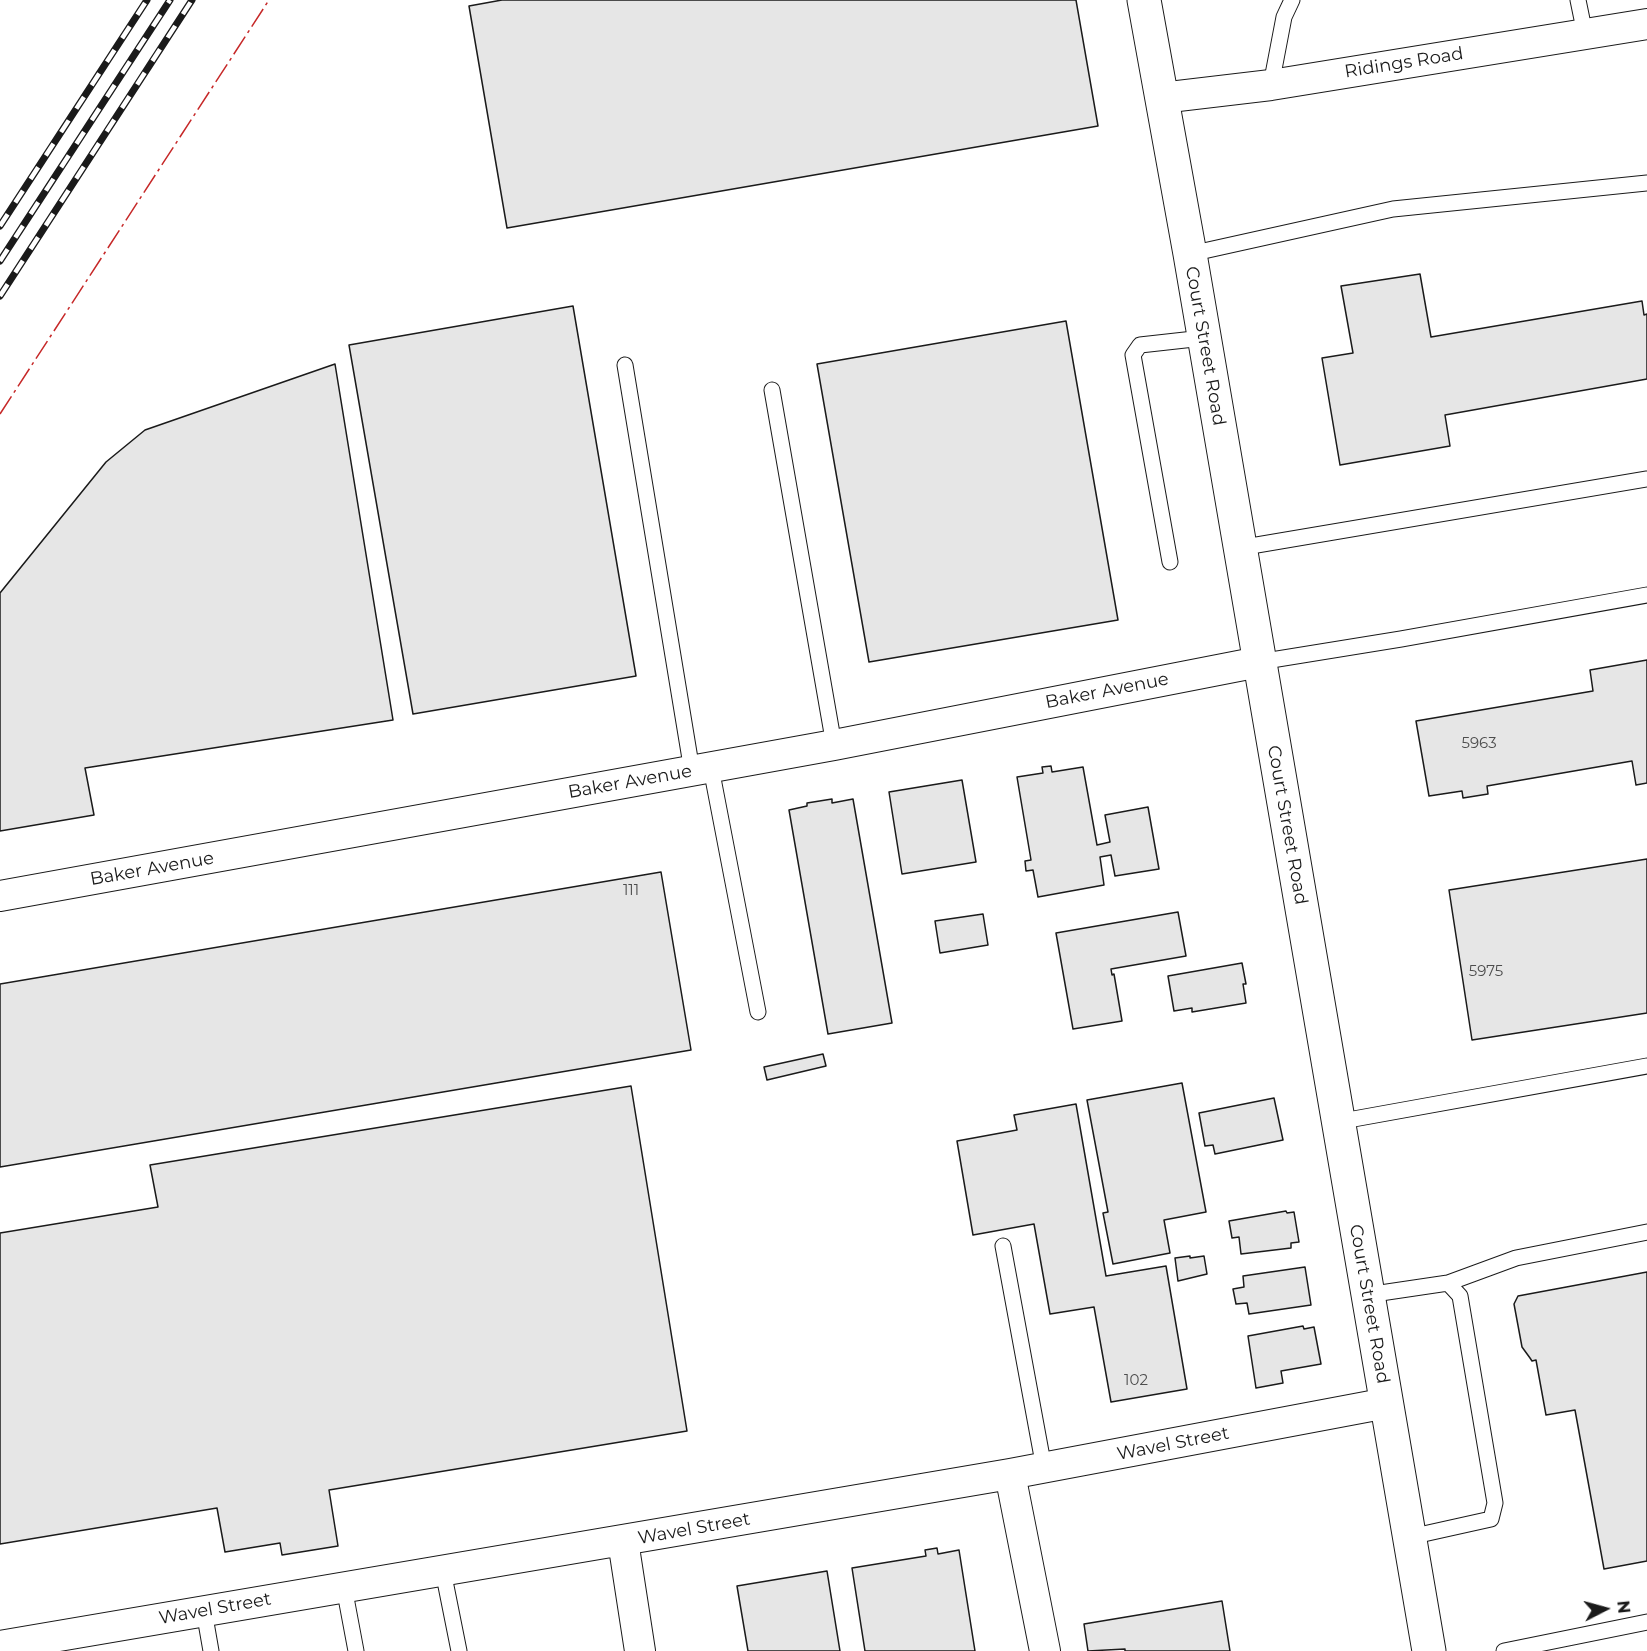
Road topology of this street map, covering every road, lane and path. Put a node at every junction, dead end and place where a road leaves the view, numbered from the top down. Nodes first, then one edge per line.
1 (1144, 0) edge
2 (1292, 0) edge
3 (1578, 0) edge
4 (1647, 24) edge
5 (1585, 34) junction
6 (1271, 85) junction
7 (1161, 98) junction
8 (1647, 183) edge
9 (1190, 254) junction
10 (1203, 338) junction
11 (625, 365) dead end
12 (772, 390) dead end
13 (1647, 479) edge
14 (1239, 548) junction
15 (1170, 562) dead end
16 (1647, 595) edge
17 (1259, 662) junction
18 (834, 745) junction
19 (702, 769) junction
20 (0, 896) edge
21 (758, 1012) dead end
22 (1647, 1066) edge
23 (1337, 1122) junction
24 (1647, 1232) edge
25 (1003, 1246) dead end
26 (1448, 1283) junction
27 (1367, 1295) junction
28 (1387, 1403) junction
29 (1044, 1468) junction
30 (1010, 1474) junction
31 (1410, 1538) junction
32 (623, 1541) junction
33 (443, 1570) junction
34 (344, 1587) junction
35 (204, 1611) junction
36 (1647, 1622) edge
37 (0, 1646) edge
38 (1558, 1646) edge
39 (211, 1651) edge
40 (356, 1651) edge
41 (459, 1651) edge
42 (640, 1651) edge
43 (1045, 1651) edge
44 (1429, 1651) edge
45 (1504, 1651) edge

1 - 7 street, Court Street Road
2 - 6 lane
3 - 5 lane
4 - 5 street, Ridings Road
5 - 6 street, Ridings Road
6 - 7 street, Ridings Road
7 - 9 street, Court Street Road
8 - 9 lane
9 - 10 street, Court Street Road
10 - 14 street, Court Street Road
10 - 15 lane
11 - 19 lane
12 - 18 lane
13 - 14 lane
14 - 17 street, Court Street Road
16 - 17 lane
17 - 18 street, Baker Avenue
17 - 23 street, Court Street Road
18 - 19 street, Baker Avenue
19 - 20 street, Baker Avenue
19 - 21 lane
22 - 23 lane
23 - 27 street, Court Street Road
24 - 26 lane
25 - 29 lane
26 - 27 lane
26 - 31 lane
27 - 28 street, Court Street Road
28 - 29 street, Wavel Street
28 - 31 street, Court Street Road
29 - 30 street, Wavel Street
30 - 32 street, Wavel Street
30 - 43 street
31 - 44 street, Court Street Road
32 - 33 street, Wavel Street
32 - 42 street
33 - 34 street, Wavel Street
33 - 41 lane
34 - 35 street, Wavel Street
34 - 40 lane
35 - 37 street, Wavel Street
35 - 39 lane
36 - 38 lane
38 - 45 lane

